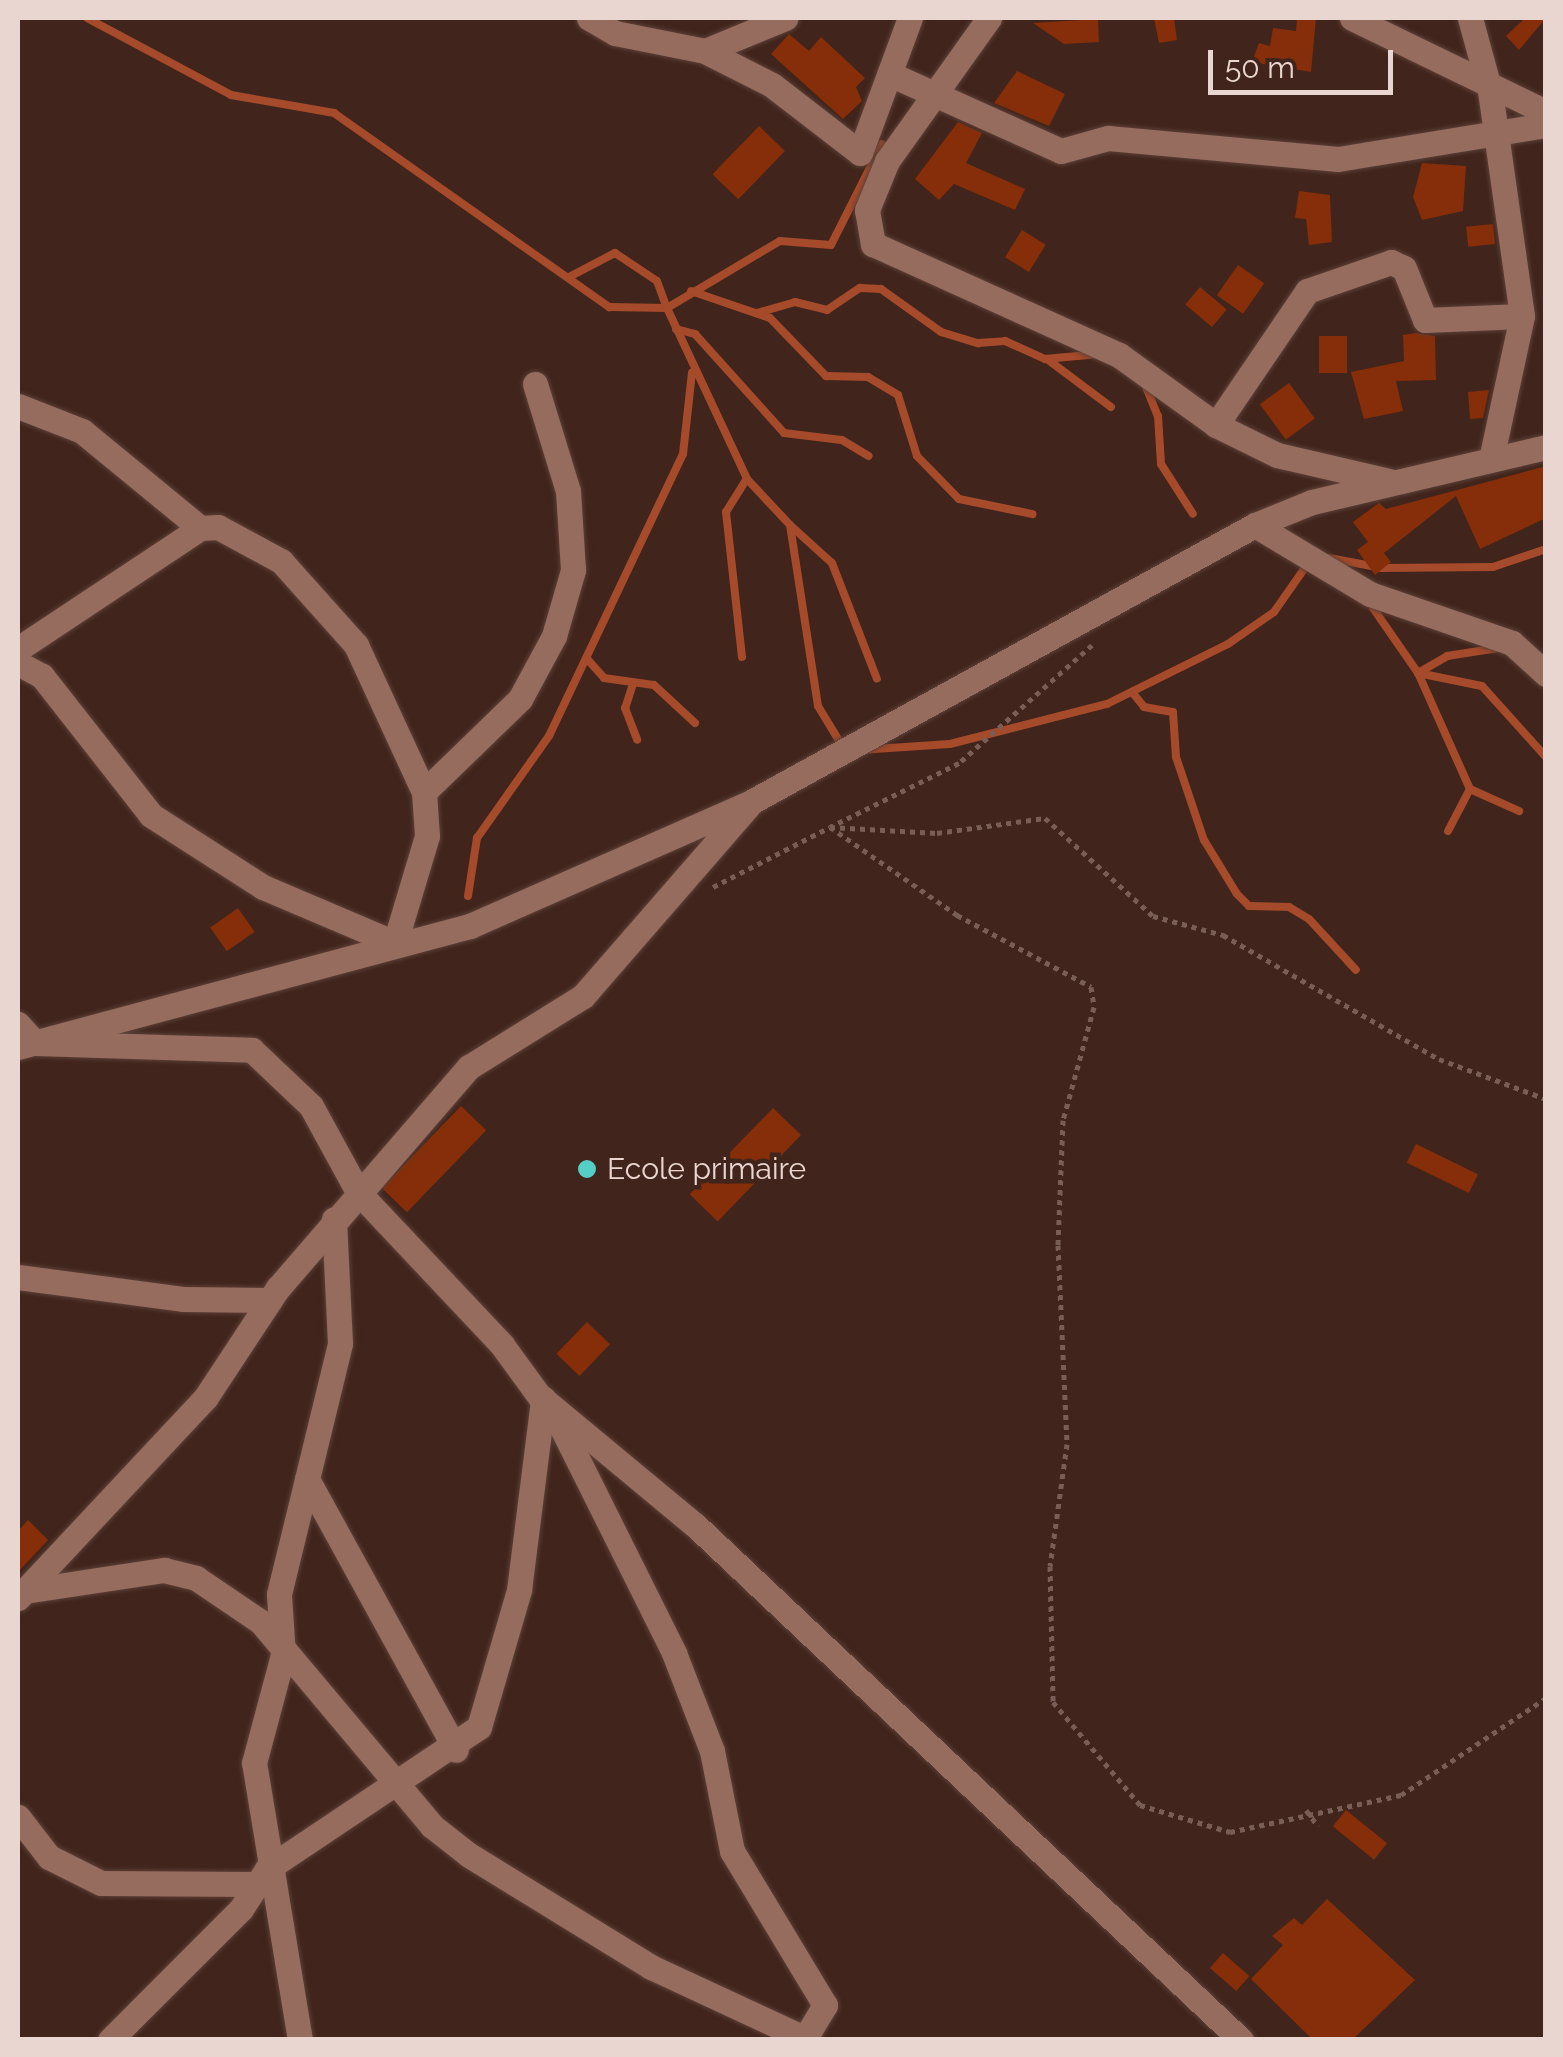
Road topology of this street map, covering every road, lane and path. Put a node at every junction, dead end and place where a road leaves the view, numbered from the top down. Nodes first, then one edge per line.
1 (589, 18) edge
2 (785, 18) edge
3 (910, 18) edge
4 (989, 18) edge
5 (1352, 18) edge
6 (1470, 18) edge
7 (1395, 26) edge
8 (706, 50) junction
9 (892, 76) junction
10 (1490, 91) junction
11 (932, 100) junction
12 (1546, 112) edge
13 (1546, 125) edge
14 (1492, 137) junction
15 (1522, 316) junction
16 (536, 384) dead end
17 (18, 406) edge
18 (1216, 425) junction
19 (1546, 447) edge
20 (1491, 459) junction
21 (1395, 482) junction
22 (1254, 526) junction
23 (200, 528) junction
24 (1098, 639) dead end
25 (18, 649) edge
26 (18, 663) edge
27 (1546, 674) edge
28 (424, 792) junction
29 (751, 802) junction
30 (830, 827) junction
31 (701, 896) dead end
32 (395, 943) junction
33 (18, 1024) edge
34 (26, 1045) edge
35 (1546, 1099) edge
36 (358, 1192) junction
37 (334, 1219) junction
38 (18, 1277) edge
39 (270, 1300) junction
40 (542, 1399) junction
41 (307, 1479) junction
42 (19, 1594) edge
43 (282, 1655) junction
44 (1546, 1698) edge
45 (456, 1750) junction
46 (399, 1788) junction
47 (1306, 1810) junction
48 (18, 1816) edge
49 (1318, 1826) dead end
50 (261, 1876) junction
51 (805, 2039) edge
52 (110, 2040) edge
53 (300, 2040) edge
54 (1241, 2040) edge

1 - 8 street
2 - 8 street
3 - 9 street
4 - 11 street
5 - 7 street
6 - 10 street
7 - 10 street
8 - 9 street
9 - 11 street
10 - 12 street
10 - 14 street
11 - 14 street
11 - 18 street
13 - 14 street
14 - 15 street
15 - 18 street
15 - 20 street
16 - 28 street
17 - 23 street
18 - 21 street
19 - 20 street
20 - 21 street
21 - 22 street
22 - 27 street
22 - 29 street
23 - 25 street
23 - 28 street
24 - 30 path
26 - 32 street
28 - 32 street
29 - 32 street
29 - 36 street
30 - 31 path
30 - 35 path
30 - 47 path
32 - 34 street
33 - 34 street
34 - 36 street
36 - 37 street
36 - 40 street
37 - 39 street
37 - 41 street
38 - 39 street
39 - 42 street
40 - 45 street
40 - 51 street
40 - 54 street
41 - 43 street
41 - 45 street
42 - 43 street
43 - 46 street
43 - 50 street
44 - 47 path
45 - 46 street
46 - 50 street
46 - 51 street
47 - 49 path
48 - 50 street
50 - 52 street
50 - 53 street

